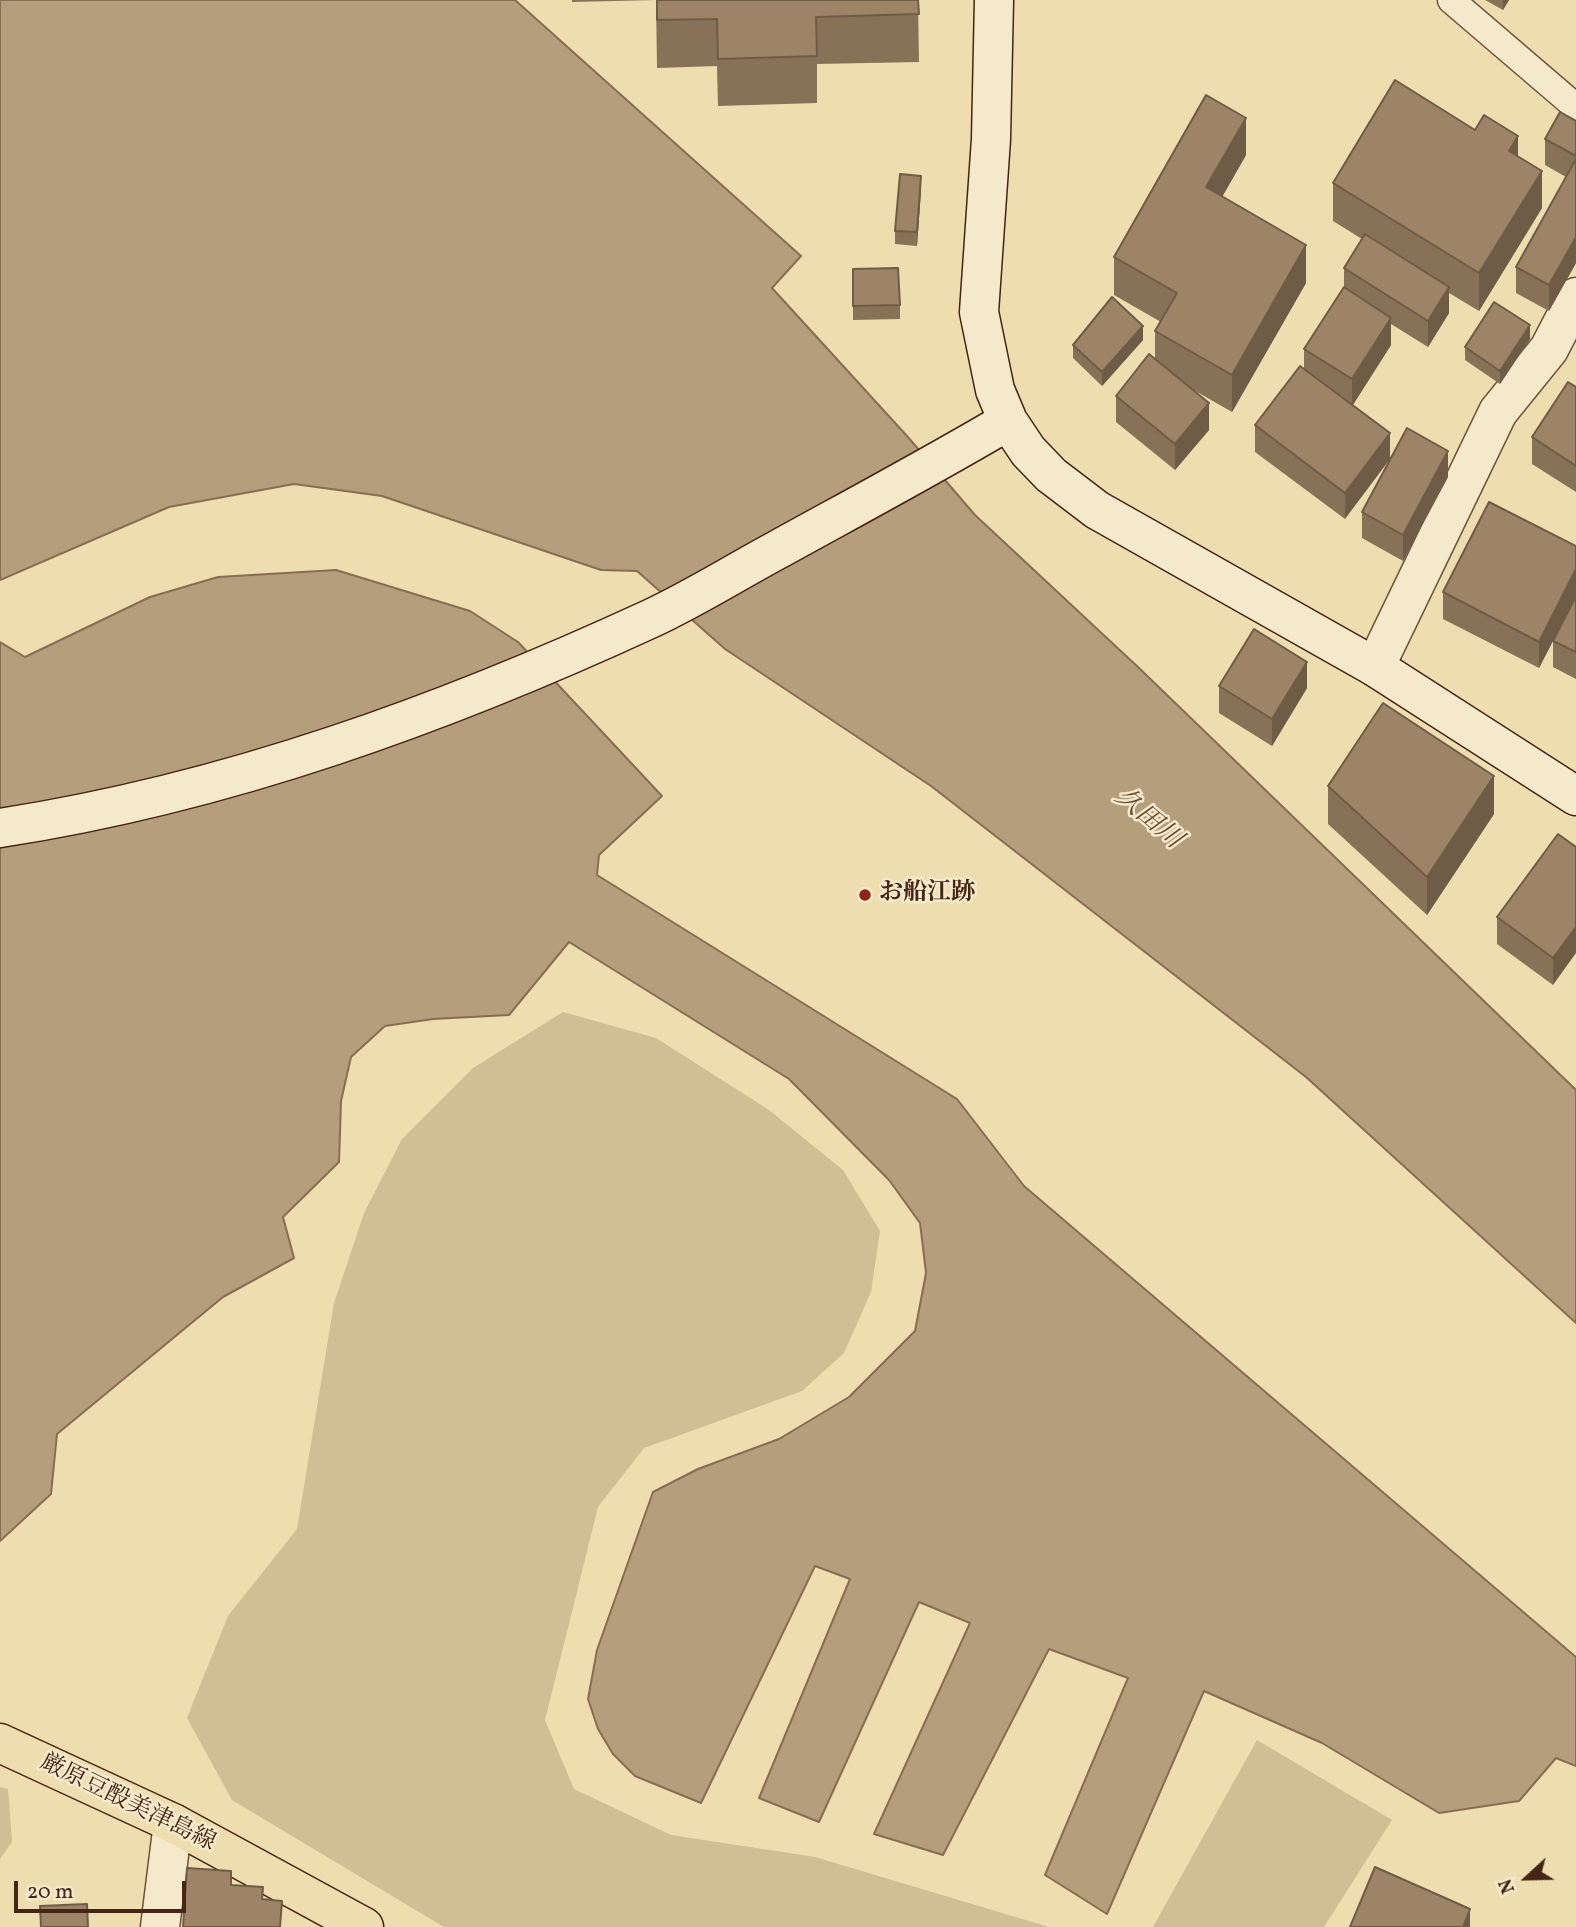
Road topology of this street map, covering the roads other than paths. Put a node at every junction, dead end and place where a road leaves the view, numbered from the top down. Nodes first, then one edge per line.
1 (994, 0) edge
2 (1451, 0) edge
3 (1576, 107) edge
4 (1576, 297) edge
5 (1008, 421) junction
6 (1375, 667) junction
7 (1576, 796) edge
8 (0, 828) edge
9 (0, 1743) edge
10 (173, 1823) junction
11 (160, 1927) edge
12 (365, 1927) edge

1 - 5 street
2 - 3 lane
4 - 6 street
5 - 6 street
5 - 8 street
6 - 7 street
9 - 10 main road, 厳原豆酘美津島線
10 - 11 street
10 - 12 main road, 厳原豆酘美津島線

